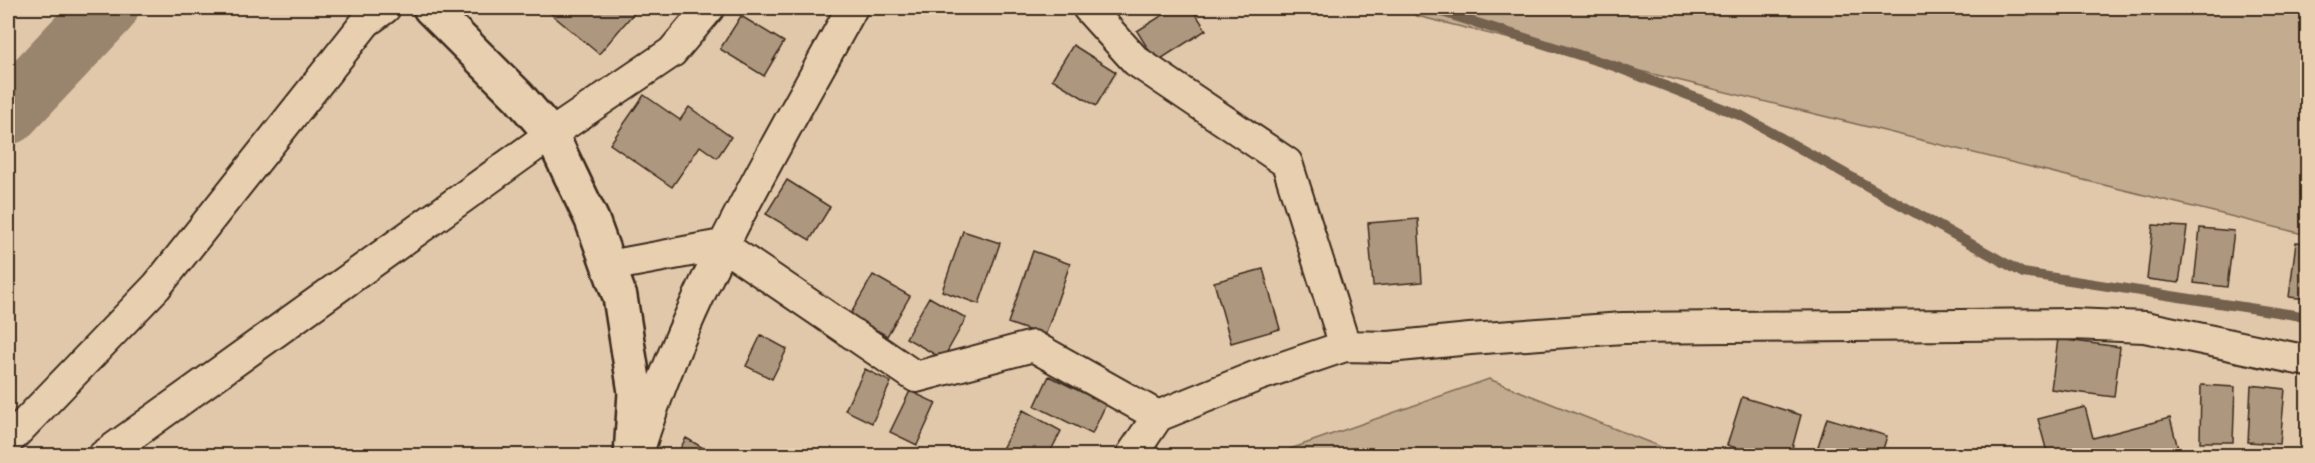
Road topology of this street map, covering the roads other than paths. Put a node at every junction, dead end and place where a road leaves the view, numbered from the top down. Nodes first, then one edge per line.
1 (385, 8) edge
2 (430, 8) edge
3 (709, 8) edge
4 (852, 8) edge
5 (1088, 8) edge
6 (551, 134) junction
7 (722, 245) junction
8 (609, 266) junction
9 (1345, 346) junction
10 (2307, 361) edge
11 (1158, 416) junction
12 (8, 441) edge
13 (104, 456) edge
14 (631, 456) edge
15 (637, 456) edge
16 (1131, 456) edge

1 - 12 street
2 - 6 street
3 - 6 street
4 - 7 street
5 - 9 street
6 - 8 street
6 - 13 street
7 - 8 street
7 - 11 street
7 - 15 street
8 - 14 street
9 - 10 street
9 - 11 street
11 - 16 street

